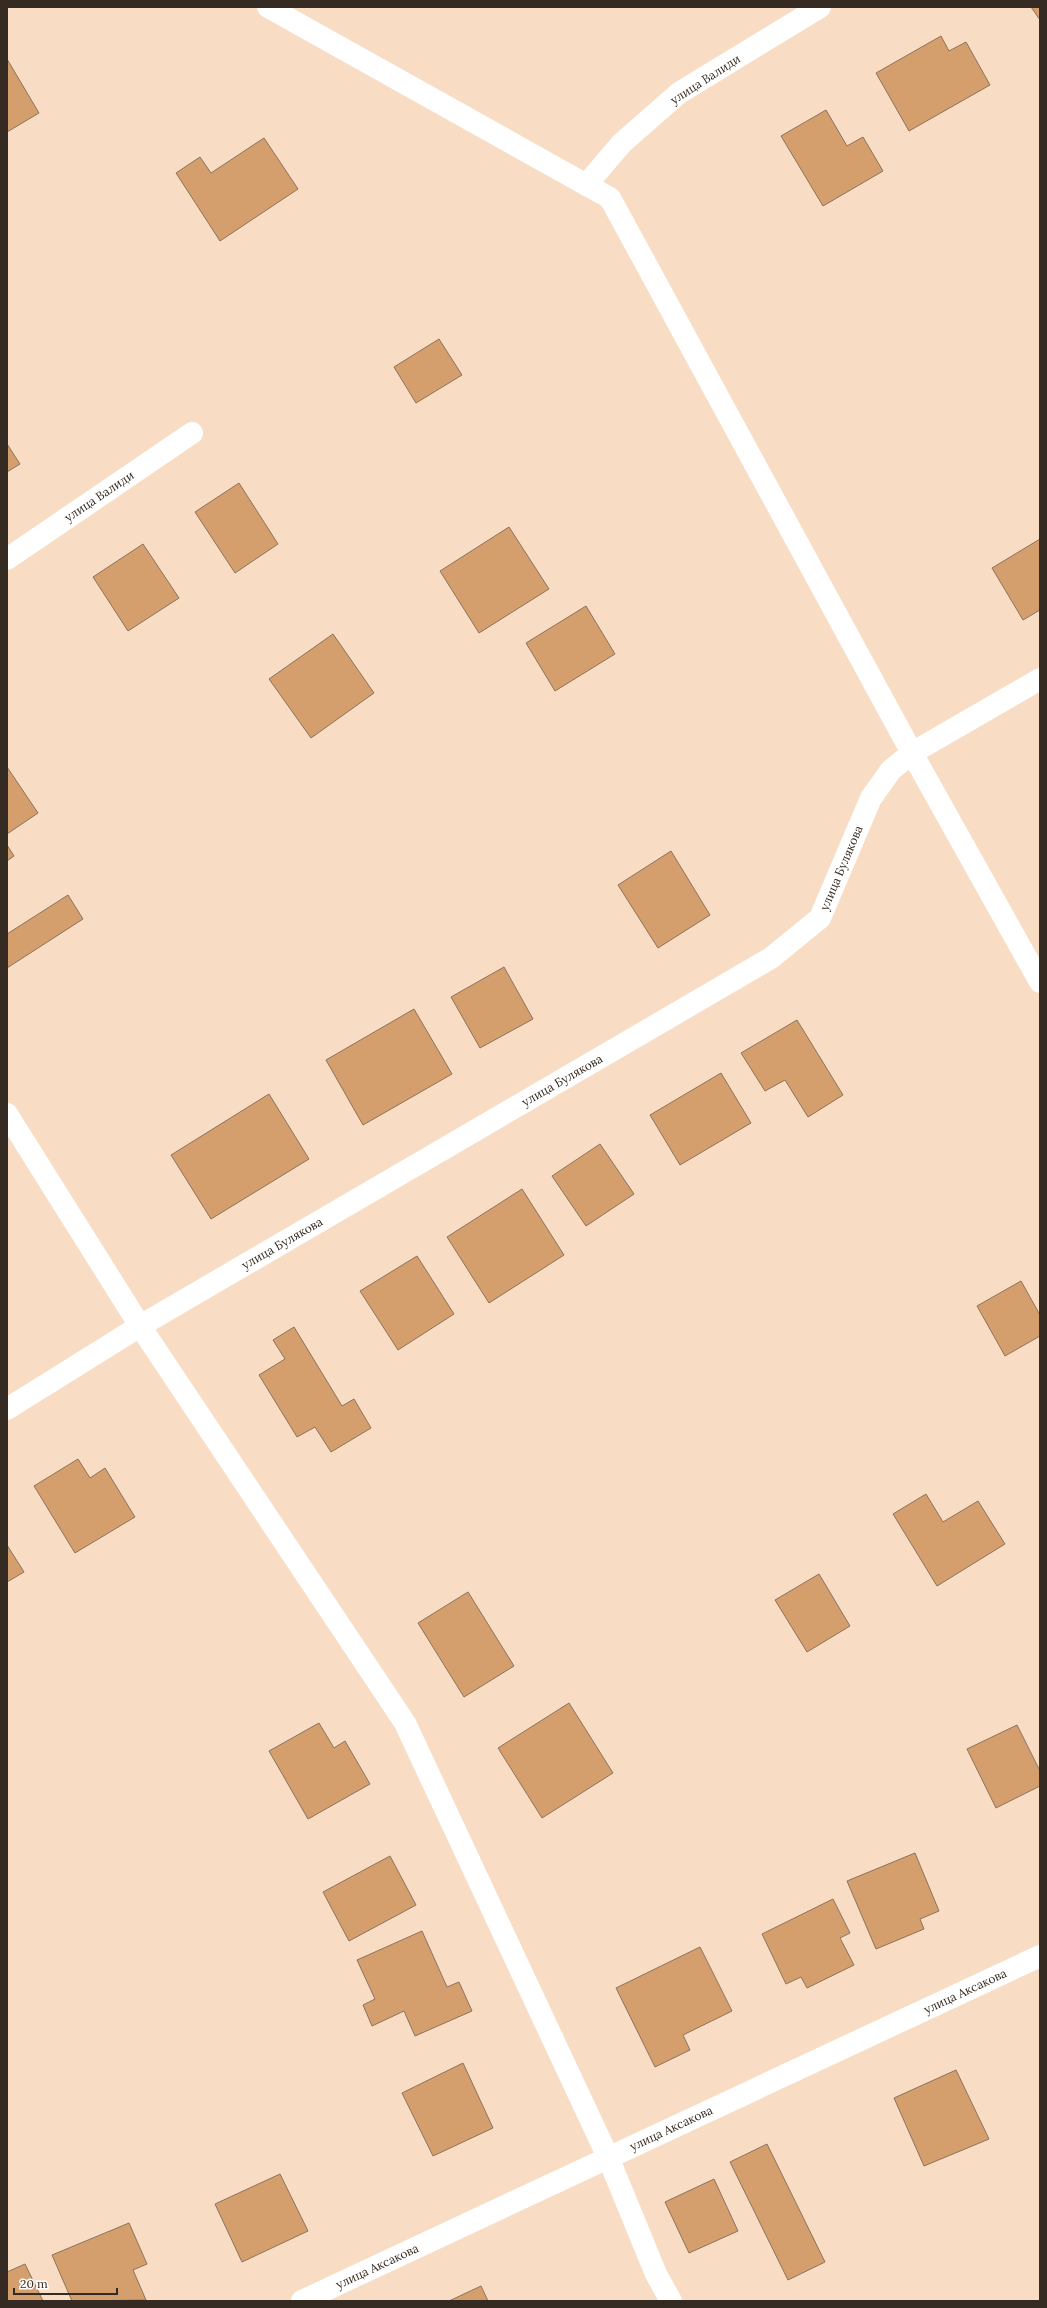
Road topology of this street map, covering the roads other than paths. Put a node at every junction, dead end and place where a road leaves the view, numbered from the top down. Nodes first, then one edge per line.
1 (268, 7) edge
2 (820, 7) edge
3 (586, 185) junction
4 (192, 433) dead end
5 (7, 559) edge
6 (1040, 679) edge
7 (912, 753) junction
8 (1040, 982) edge
9 (7, 1114) edge
10 (140, 1326) junction
11 (7, 1410) edge
12 (1040, 1956) edge
13 (608, 2157) junction
14 (302, 2301) edge
15 (671, 2301) edge

1 - 3 street
2 - 3 street, улица Валиди
3 - 7 street
4 - 5 street, улица Валиди
6 - 7 street, улица Булякова
7 - 8 street
7 - 10 street, улица Булякова
9 - 10 street
10 - 11 street, улица Булякова
10 - 13 street
12 - 13 street, улица Аксакова
13 - 14 street, улица Аксакова
13 - 15 street

